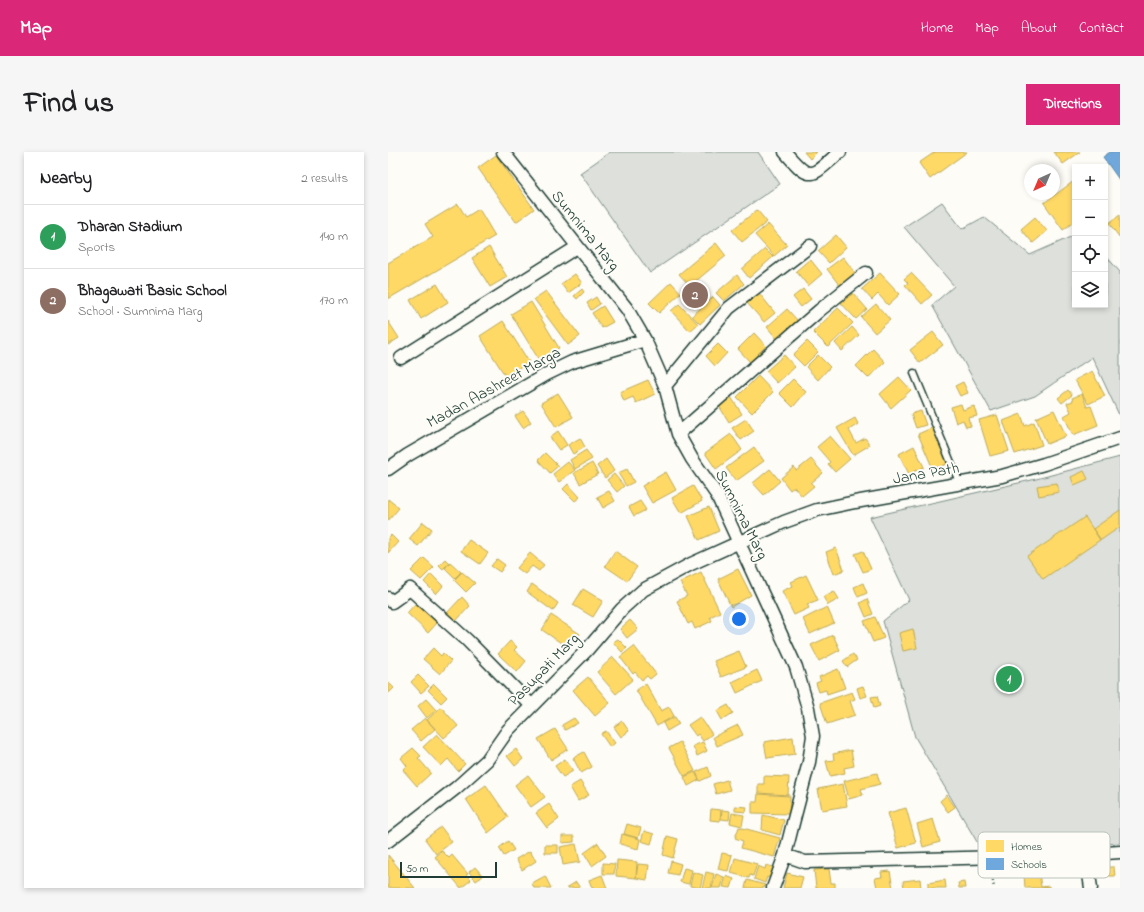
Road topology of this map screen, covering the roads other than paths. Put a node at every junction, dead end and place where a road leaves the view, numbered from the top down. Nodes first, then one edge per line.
1 (503, 152) edge
2 (785, 152) edge
3 (840, 152) edge
4 (810, 246) dead end
5 (577, 247) junction
6 (866, 273) dead end
7 (645, 340) junction
8 (401, 358) dead end
9 (914, 373) dead end
10 (665, 386) junction
11 (678, 434) junction
12 (1120, 438) edge
13 (388, 469) edge
14 (960, 484) junction
15 (738, 544) junction
16 (388, 598) edge
17 (532, 706) junction
18 (388, 842) edge
19 (1120, 852) edge
20 (1110, 853) edge
21 (785, 855) junction
22 (978, 857) edge
23 (1090, 878) edge
24 (773, 888) edge
25 (1091, 888) edge

1 - 5 street, Sumnima Marg
2 - 3 street
4 - 10 street
5 - 7 street, Sumnima Marg
5 - 8 street
6 - 11 street
7 - 10 street, Sumnima Marg
7 - 13 street, Madan Aashreet Marga
9 - 14 lane
10 - 11 street, Sumnima Marg
11 - 15 street, Sumnima Marg
12 - 14 street, Jana Path
14 - 15 street, Jana Path
15 - 17 street, Pasupati Marg
15 - 21 street, Sumnima Marg
16 - 17 street
17 - 18 street, Pasupati Marg
19 - 20 street
21 - 22 street
21 - 24 street, Sumnima Marg
23 - 25 street

